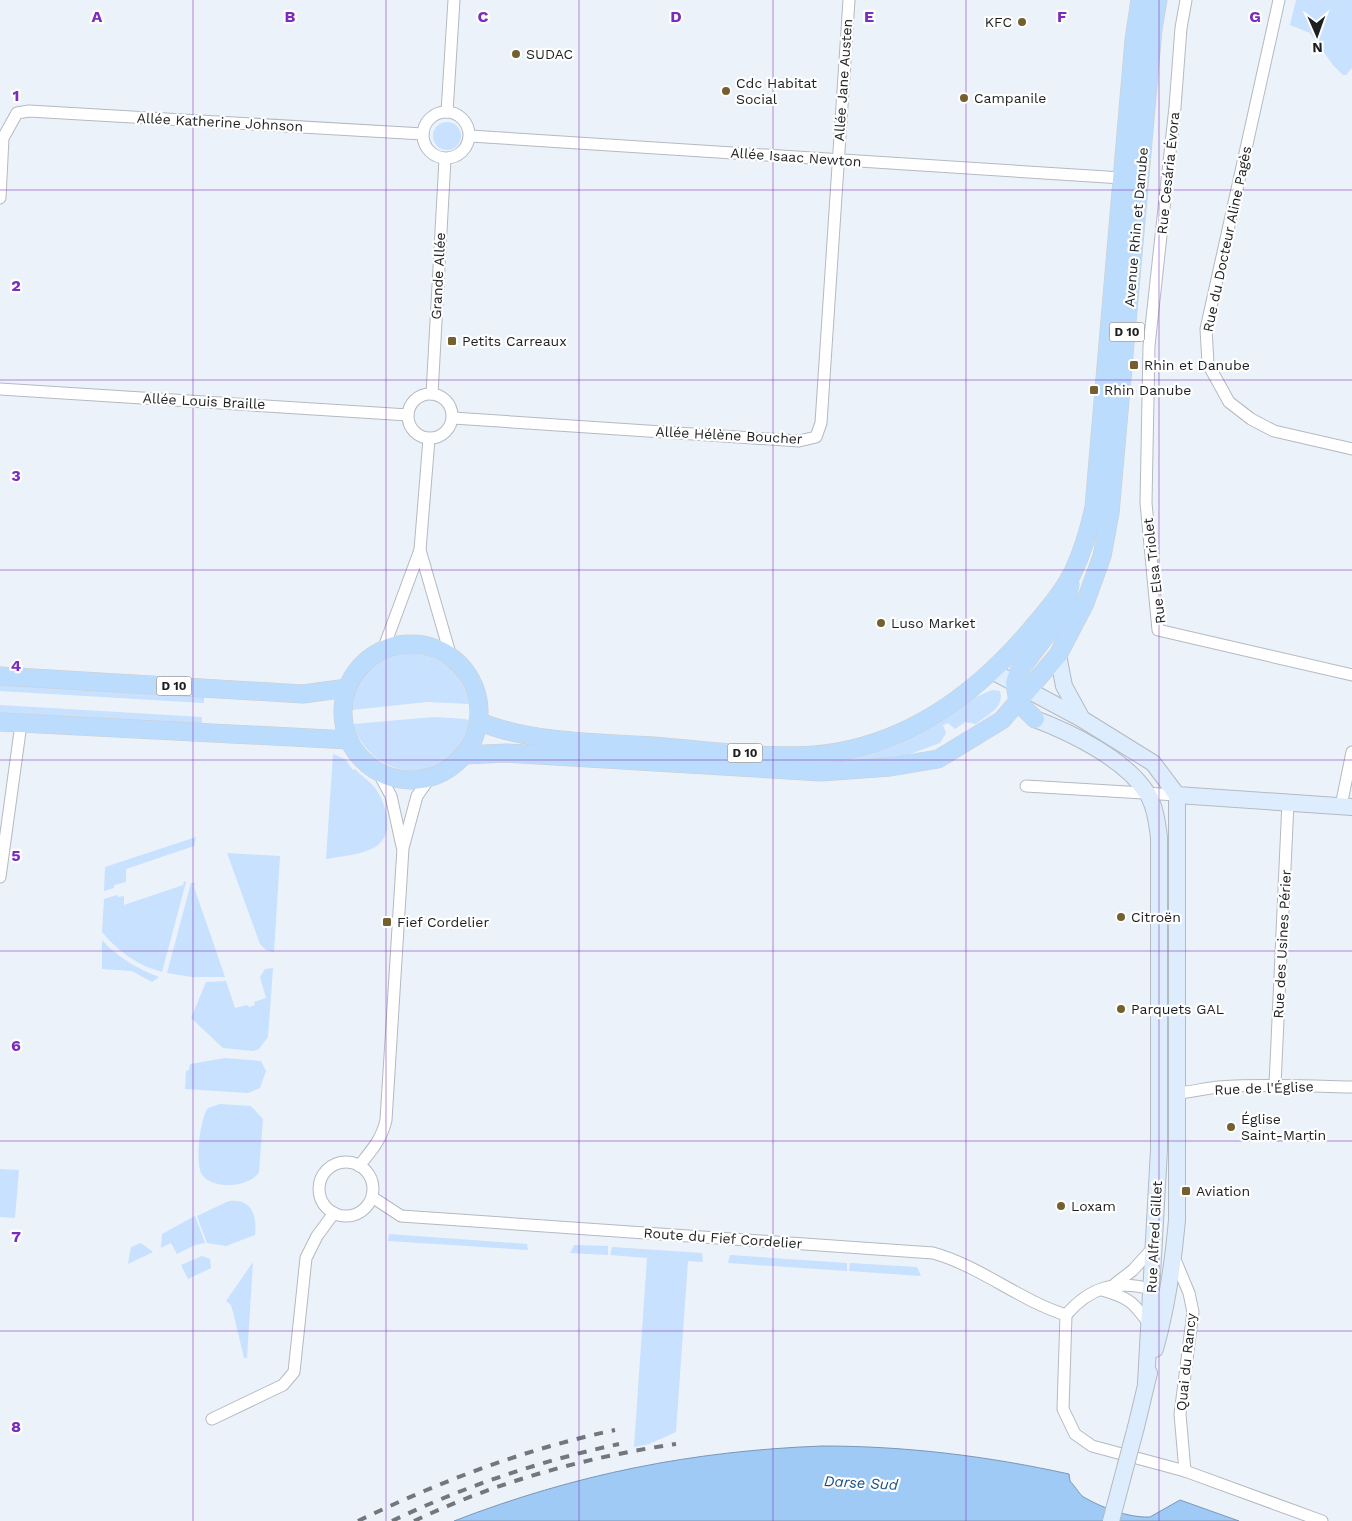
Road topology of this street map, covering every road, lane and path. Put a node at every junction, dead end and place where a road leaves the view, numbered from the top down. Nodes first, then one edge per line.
1 (454, 0) edge
2 (849, 0) edge
3 (1140, 0) edge
4 (1158, 0) edge
5 (1186, 0) edge
6 (1279, 0) edge
7 (448, 112) junction
8 (423, 134) junction
9 (470, 136) junction
10 (445, 159) junction
11 (837, 160) junction
12 (1122, 178) junction
13 (0, 198) edge
14 (1148, 346) joint
15 (0, 389) edge
16 (432, 394) junction
17 (408, 415) junction
18 (453, 418) junction
19 (429, 438) junction
20 (1352, 449) edge
21 (420, 550) junction
22 (1072, 573) junction
23 (383, 650) junction
24 (1058, 654) junction
25 (451, 657) junction
26 (992, 671) junction
27 (1352, 675) edge
28 (0, 676) edge
29 (347, 688) junction
30 (1021, 692) junction
31 (1036, 719) junction
32 (1082, 719) junction
33 (1002, 720) junction
34 (478, 721) junction
35 (0, 722) edge
36 (21, 724) junction
37 (349, 740) junction
38 (1352, 752) edge
39 (463, 755) junction
40 (378, 772) junction
41 (431, 776) junction
42 (1026, 786) dead end
43 (1148, 794) junction
44 (1176, 795) junction
45 (1288, 802) junction
46 (1346, 806) edge
47 (403, 848) junction
48 (0, 877) edge
49 (1276, 1086) junction
50 (1352, 1086) edge
51 (1177, 1093) junction
52 (359, 1166) junction
53 (372, 1197) junction
54 (334, 1213) junction
55 (1152, 1250) junction
56 (1174, 1257) junction
57 (1116, 1284) junction
58 (1151, 1289) junction
59 (1102, 1290) junction
60 (1066, 1315) junction
61 (1165, 1315) junction
62 (1150, 1325) junction
63 (1146, 1383) junction
64 (212, 1419) dead end
65 (1185, 1471) junction
66 (1111, 1521) edge
67 (1322, 1521) edge

1 - 7 street
2 - 11 street, Allée Jane Austen
3 - 12 main road, Avenue Rhin et Danube / D 10
4 - 24 main road, Avenue Rhin et Danube / D 10
5 - 14 street, Rue Cesária Évora
6 - 20 street, Rue du Docteur Aline Pagès
7 - 8 street
7 - 9 street
8 - 10 street
8 - 13 street, Allée Katherine Johnson
9 - 10 street
9 - 11 street, Allée Isaac Newton
10 - 16 street, Grande Allée
11 - 12 street, Allée Isaac Newton
11 - 18 street, Allée Hélène Boucher
12 - 22 main road, Avenue Rhin et Danube / D 10
14 - 27 street, Rue Elsa Triolet
15 - 17 street, Allée Louis Braille
16 - 17 street
16 - 18 street
17 - 19 street
18 - 19 street
19 - 21 street
21 - 23 street
21 - 25 street
22 - 26 main road, D 10
22 - 30 main road
23 - 25 main road
23 - 29 main road
24 - 30 main road, D 10
24 - 32 main road
25 - 34 main road
26 - 30 main road
26 - 34 main road, D 10
28 - 29 main road, D 10
29 - 37 main road
30 - 31 main road
30 - 32 main road
30 - 33 main road, D 10
31 - 33 main road
31 - 43 main road
32 - 44 main road
33 - 39 main road, D 10
34 - 39 main road
35 - 36 main road
36 - 37 main road
36 - 48 street
37 - 40 main road
38 - 46 street
39 - 41 main road
40 - 41 main road
40 - 47 street
41 - 47 street
42 - 43 street
43 - 44 street
43 - 55 main road, Rue Alfred Gillet
44 - 45 main road
44 - 51 main road, Rue Alfred Gillet
45 - 46 main road
45 - 49 street, Rue des Usines Périer
47 - 52 street
49 - 50 street, Rue de l'Église
49 - 51 street, Rue de l'Église
51 - 56 main road, Rue Alfred Gillet
52 - 53 street
52 - 54 street
53 - 54 street
53 - 60 street, Route du Fief Cordelier
54 - 64 street
55 - 57 street
55 - 58 main road, Rue Alfred Gillet
56 - 61 main road, Rue Alfred Gillet
56 - 65 street, Quai du Rancy
57 - 58 street
57 - 59 street
58 - 61 street
58 - 62 main road, Rue Alfred Gillet
59 - 60 street
59 - 62 street
60 - 65 street
61 - 63 main road, Rue Alfred Gillet
62 - 63 main road, Rue Alfred Gillet
63 - 66 main road, Rue Alfred Gillet, bridge
65 - 67 street

